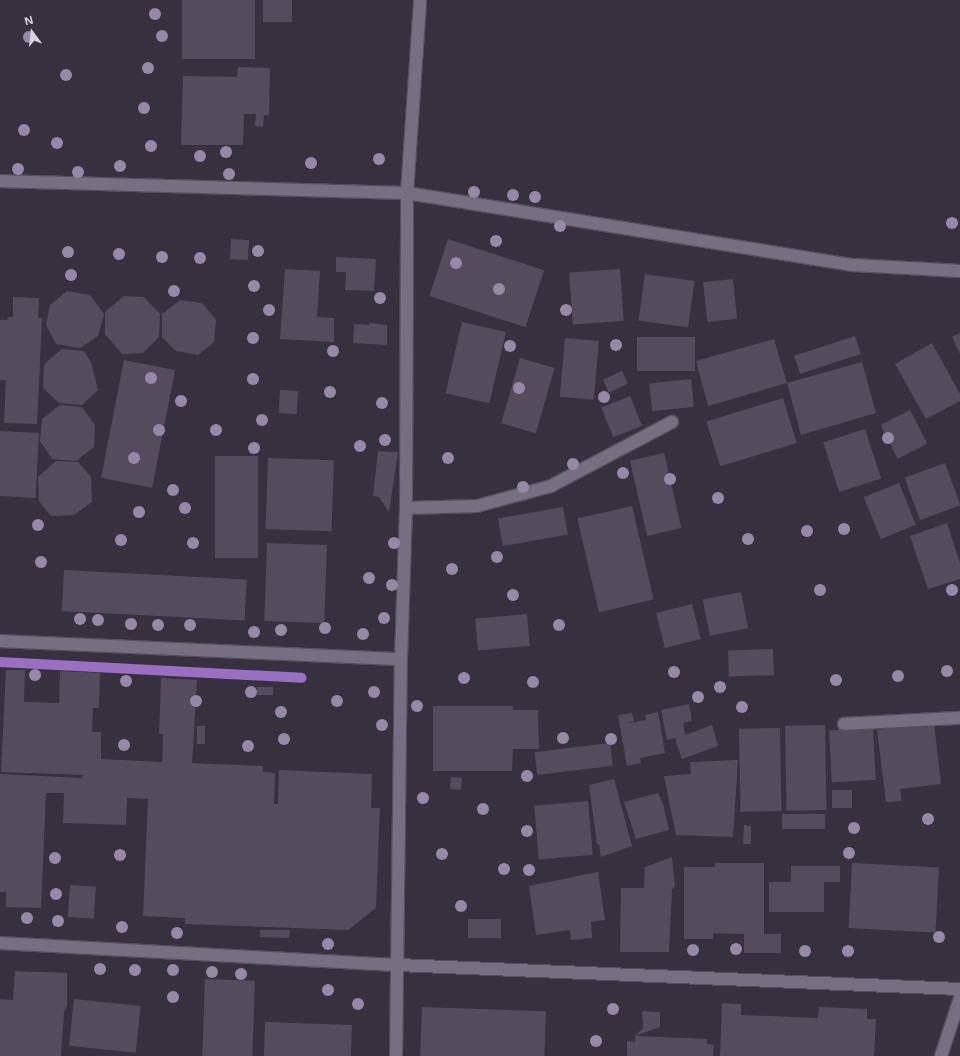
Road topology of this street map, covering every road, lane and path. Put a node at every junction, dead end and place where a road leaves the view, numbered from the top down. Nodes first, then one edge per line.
1 (420, 0) edge
2 (0, 180) edge
3 (407, 193) junction
4 (960, 271) edge
5 (672, 422) dead end
6 (406, 508) junction
7 (0, 641) edge
8 (401, 659) junction
9 (960, 718) edge
10 (844, 724) dead end
11 (0, 943) edge
12 (398, 964) junction
13 (960, 989) edge
14 (960, 998) edge
15 (396, 1056) edge
16 (941, 1056) edge

1 - 3 street
2 - 3 street
3 - 4 street
3 - 6 street
5 - 6 street
6 - 8 street
7 - 8 street
8 - 12 street
9 - 10 street
11 - 12 street
12 - 13 street
12 - 15 street
14 - 16 street

